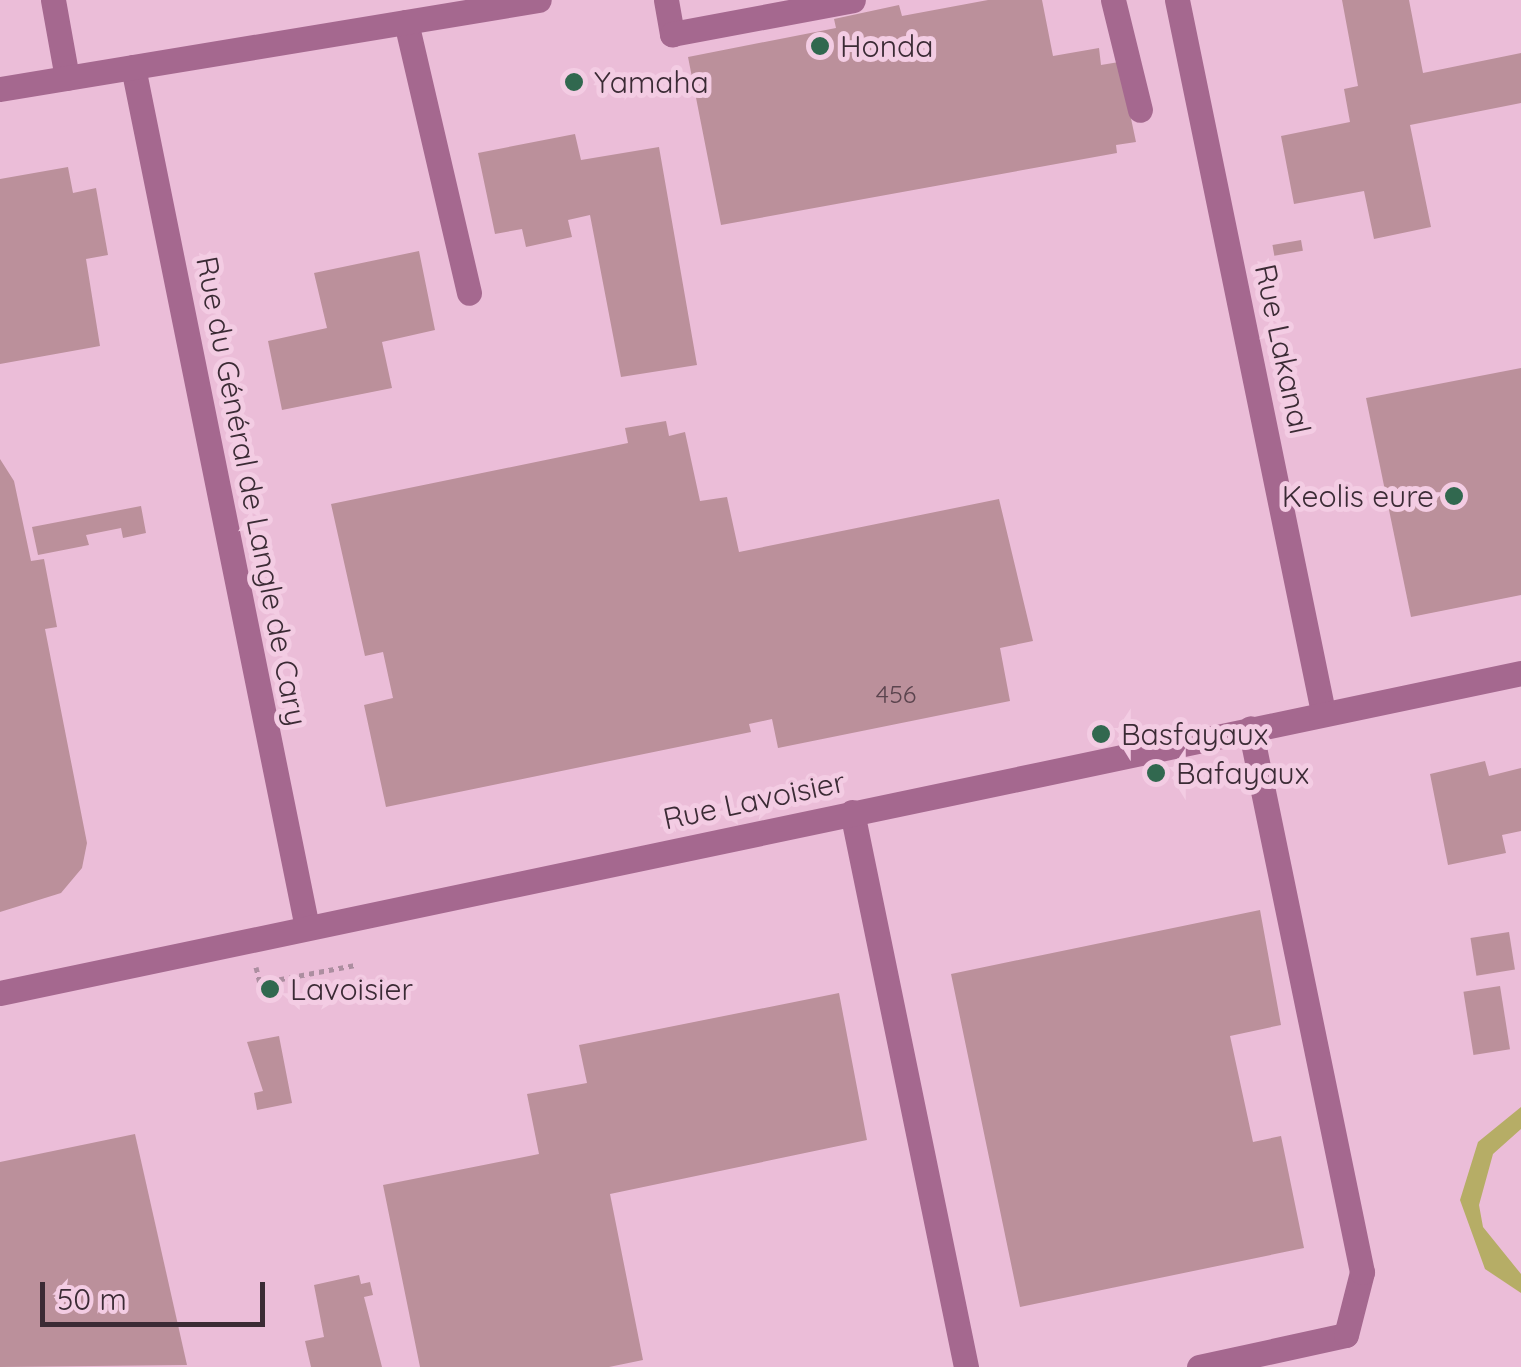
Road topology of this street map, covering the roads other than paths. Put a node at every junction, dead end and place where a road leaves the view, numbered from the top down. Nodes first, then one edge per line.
1 (54, 0) edge
2 (539, 0) edge
3 (666, 0) edge
4 (853, 0) edge
5 (1112, 0) edge
6 (1177, 0) edge
7 (432, 8) edge
8 (406, 22) junction
9 (133, 67) junction
10 (67, 78) junction
11 (0, 89) edge
12 (1140, 110) dead end
13 (468, 293) dead end
14 (1521, 672) edge
15 (1323, 712) junction
16 (1250, 728) junction
17 (852, 812) junction
18 (308, 928) junction
19 (0, 993) edge
20 (966, 1367) edge
21 (1199, 1367) edge

1 - 10 street
2 - 7 street
3 - 4 street
5 - 12 street
6 - 15 street, Rue Lakanal
7 - 8 street
8 - 9 street
8 - 13 street
9 - 10 street
9 - 18 street, Rue du Général de Langle de Cary
10 - 11 street
14 - 15 street, Rue Lavoisier
15 - 16 street, Rue Lavoisier
16 - 17 street, Rue Lavoisier
16 - 21 street
17 - 18 street, Rue Lavoisier
17 - 20 street
18 - 19 street, Rue Lavoisier

